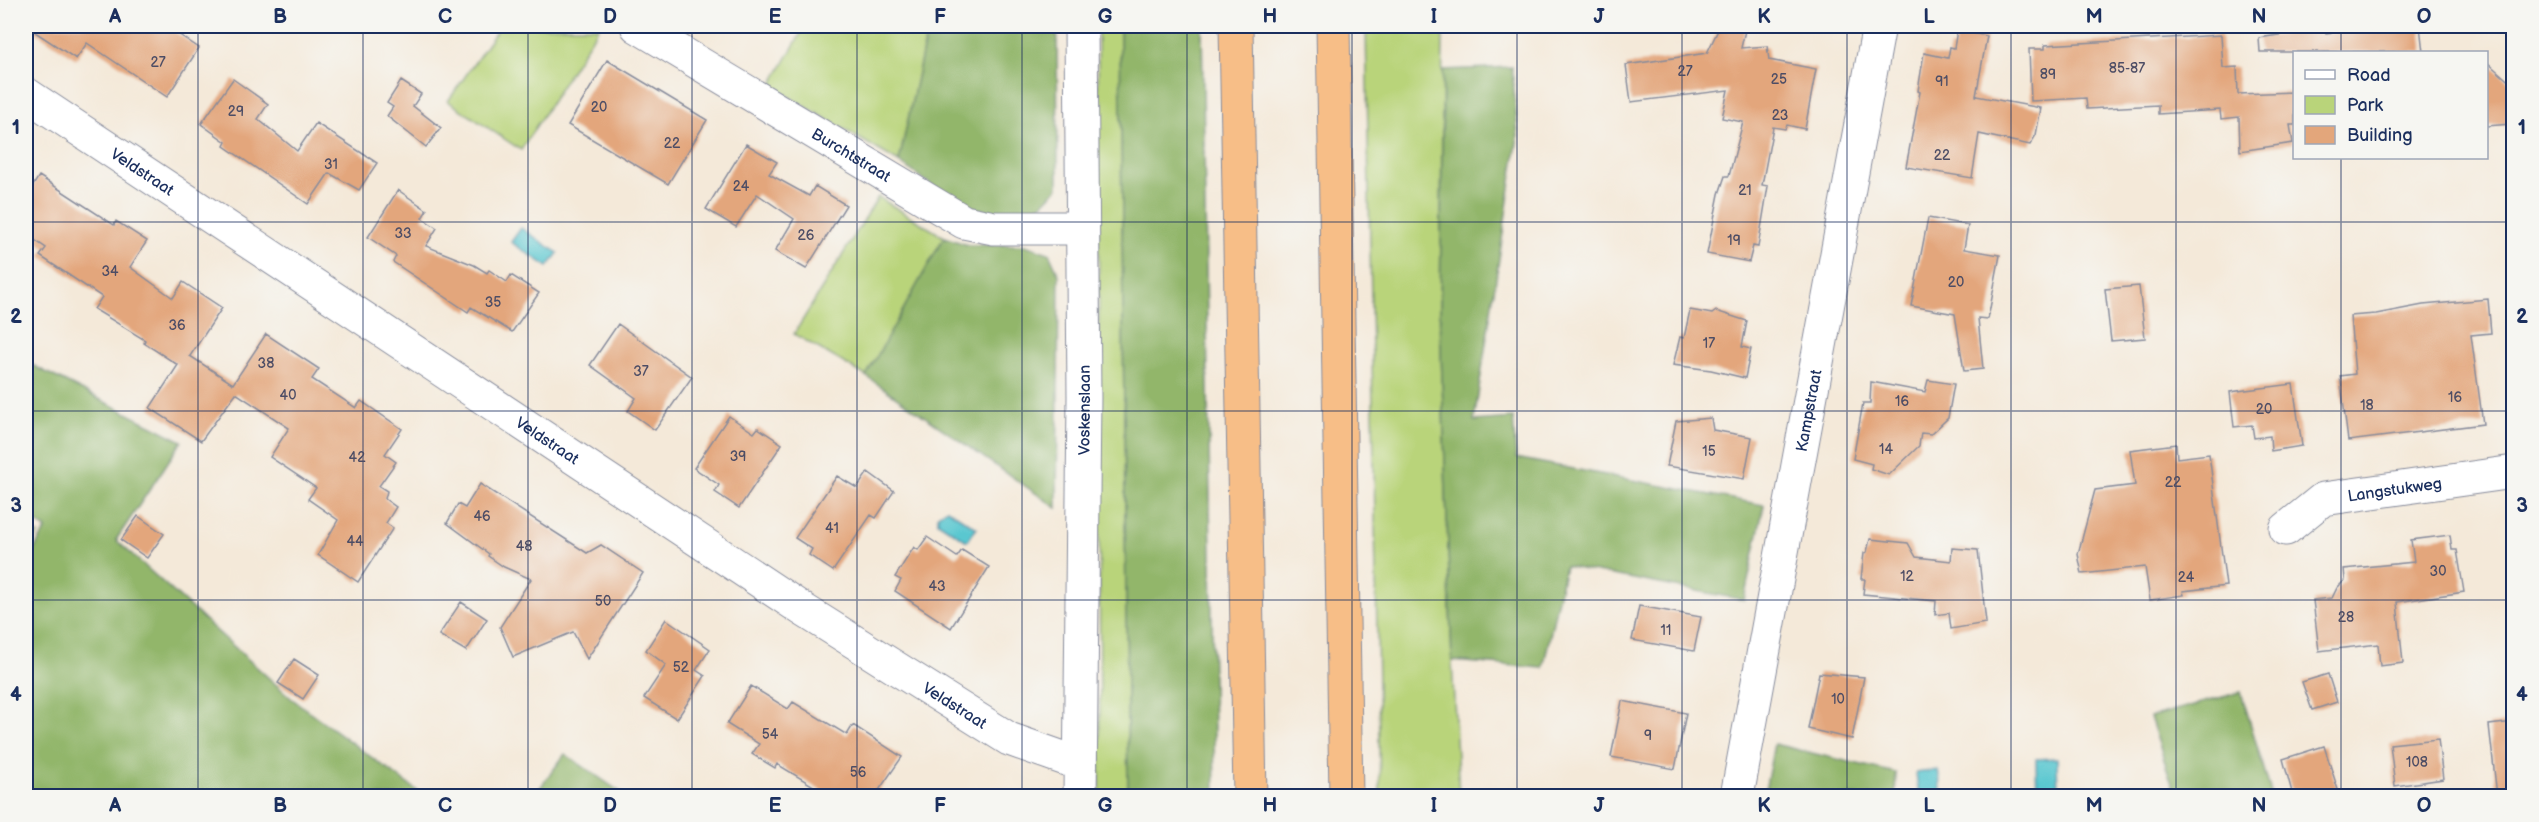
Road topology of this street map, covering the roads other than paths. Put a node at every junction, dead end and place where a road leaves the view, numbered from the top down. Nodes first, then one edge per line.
1 (636, 26) edge
2 (1081, 26) edge
3 (1236, 26) edge
4 (1333, 26) edge
5 (1879, 26) edge
6 (26, 94) edge
7 (1082, 228) junction
8 (2514, 472) edge
9 (2286, 529) dead end
10 (1080, 764) junction
11 (1080, 796) edge
12 (1250, 796) edge
13 (1346, 796) edge
14 (1737, 796) edge

1 - 7 street, Burchtstraat
2 - 7 street, Voskenslaan
3 - 12 highway
4 - 13 highway
5 - 14 street, Kampstraat
6 - 10 street, Veldstraat
7 - 10 street, Voskenslaan
8 - 9 street, Langstukweg
10 - 11 street, Voskenslaan

